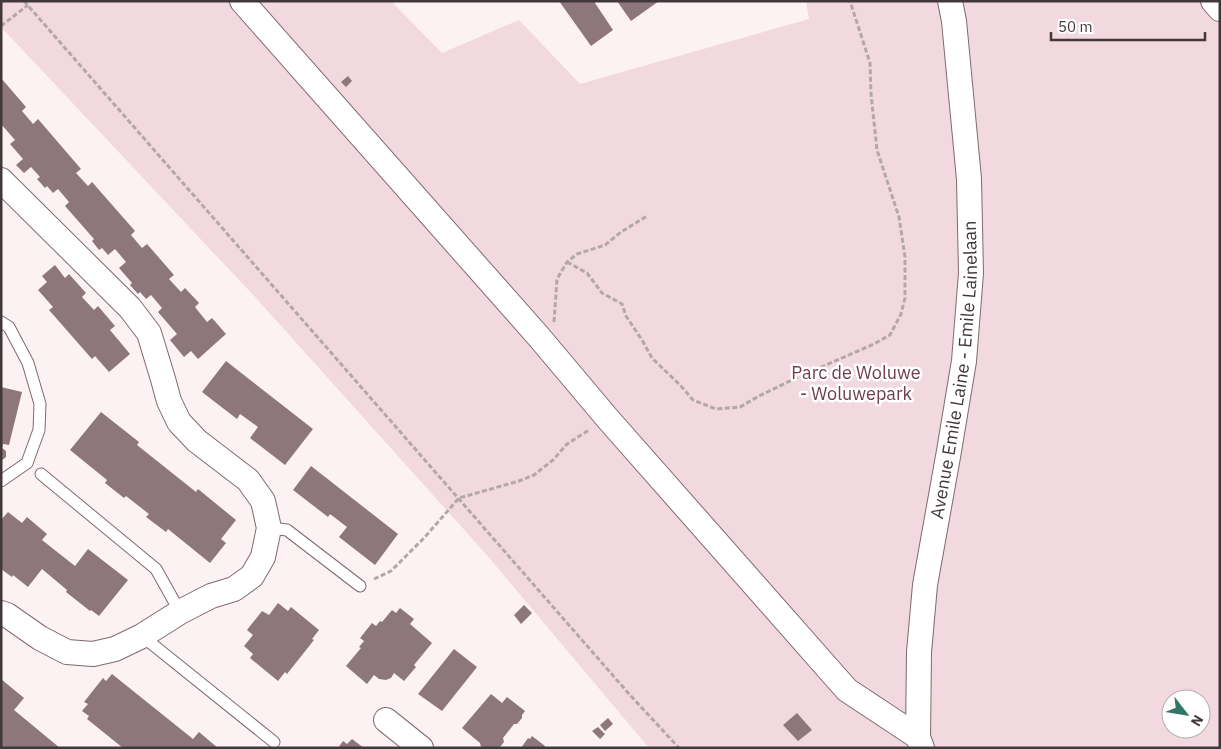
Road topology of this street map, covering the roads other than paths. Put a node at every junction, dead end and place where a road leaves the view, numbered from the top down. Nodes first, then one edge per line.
1 (242, 1) edge
2 (950, 1) edge
3 (1213, 1) edge
4 (1220, 9) edge
5 (1, 180) edge
6 (1, 322) edge
7 (40, 474) dead end
8 (1, 481) edge
9 (269, 528) junction
10 (360, 586) road end
11 (180, 612) junction
12 (1, 613) edge
13 (142, 636) junction
14 (386, 720) dead end
15 (274, 742) dead end
16 (920, 743) edge
17 (421, 748) edge

1 - 16 street
2 - 16 street, Avenue Emile Laine - Emile Lainelaan
3 - 4 street
5 - 9 street
6 - 8 lane
7 - 11 lane
9 - 10 lane
9 - 11 street
11 - 13 street
12 - 13 street
13 - 15 lane
14 - 17 street

